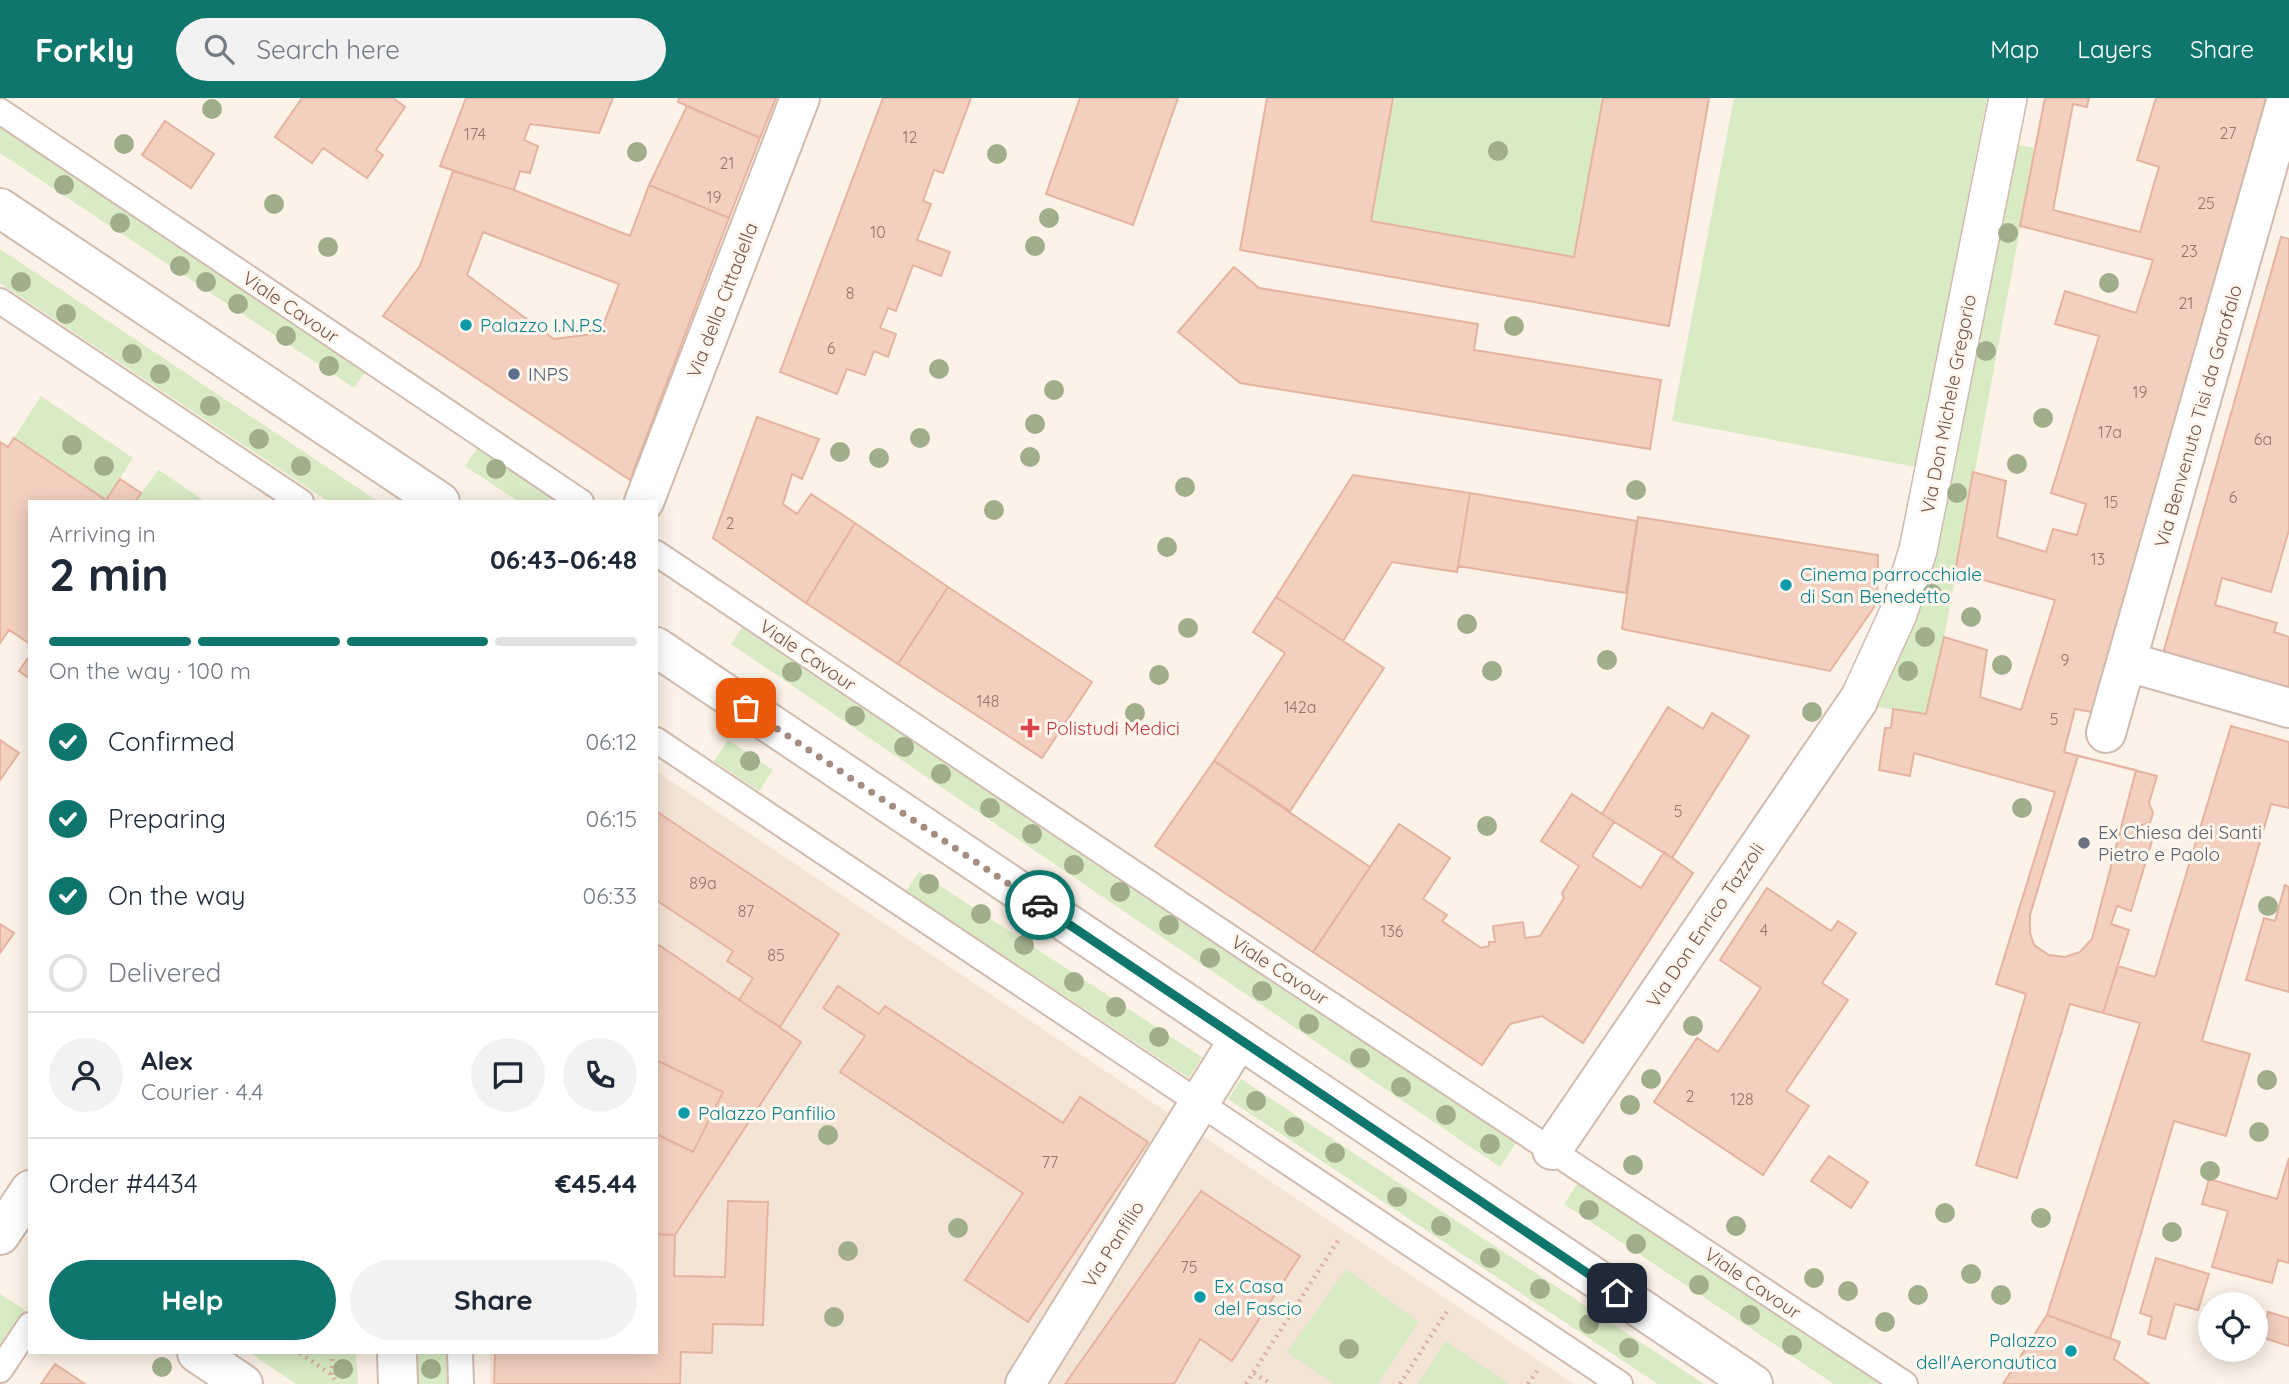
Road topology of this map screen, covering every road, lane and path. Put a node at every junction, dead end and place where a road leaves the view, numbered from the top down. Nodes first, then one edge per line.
1 (800, 98) edge
2 (2008, 98) edge
3 (2287, 98) edge
4 (0, 111) edge
5 (0, 208) edge
6 (0, 301) edge
7 (298, 500) edge
8 (437, 500) edge
9 (579, 500) edge
10 (645, 500) edge
11 (658, 553) edge
12 (658, 648) edge
13 (2128, 662) junction
14 (1858, 701) joint
15 (2289, 708) edge
16 (2106, 733) dead end
17 (658, 741) edge
18 (1239, 1039) junction
19 (1200, 1103) junction
20 (1552, 1150) junction
21 (28, 1194) edge
22 (1359, 1209) junction
23 (9, 1229) edge
24 (1466, 1281) junction
25 (28, 1328) edge
26 (198, 1354) edge
27 (301, 1354) edge
28 (332, 1354) edge
29 (397, 1354) edge
30 (460, 1354) edge
31 (0, 1370) edge
32 (1254, 1373) junction
33 (332, 1375) junction
34 (243, 1384) edge
35 (337, 1384) edge
36 (398, 1384) edge
37 (461, 1384) edge
38 (1025, 1384) edge
39 (1246, 1384) edge
40 (1270, 1384) edge
41 (1400, 1384) edge
42 (1620, 1384) edge
43 (1753, 1384) edge
44 (1905, 1384) edge

1 - 10 street, Via della Cittadella
2 - 14 street, Via Don Michele Gregorio
3 - 13 street, Via Benvenuto Tisi da Garofalo
4 - 9 lane, Viale Cavour
5 - 8 street
6 - 7 lane
11 - 20 lane, Viale Cavour
12 - 18 street
13 - 15 street
13 - 16 street, Via Benvenuto Tisi da Garofalo
14 - 20 street, Via Don Enrico Tazzoli
17 - 19 lane
18 - 19 street, Via Panfilio
18 - 43 street
19 - 22 lane
19 - 38 street, Via Panfilio
20 - 44 lane, Viale Cavour
21 - 23 street
22 - 24 lane
22 - 32 path
24 - 41 path
24 - 42 lane
25 - 31 lane
26 - 34 street
27 - 33 path
28 - 33 path
29 - 36 street
30 - 37 lane
32 - 39 path
32 - 40 path
33 - 35 path

